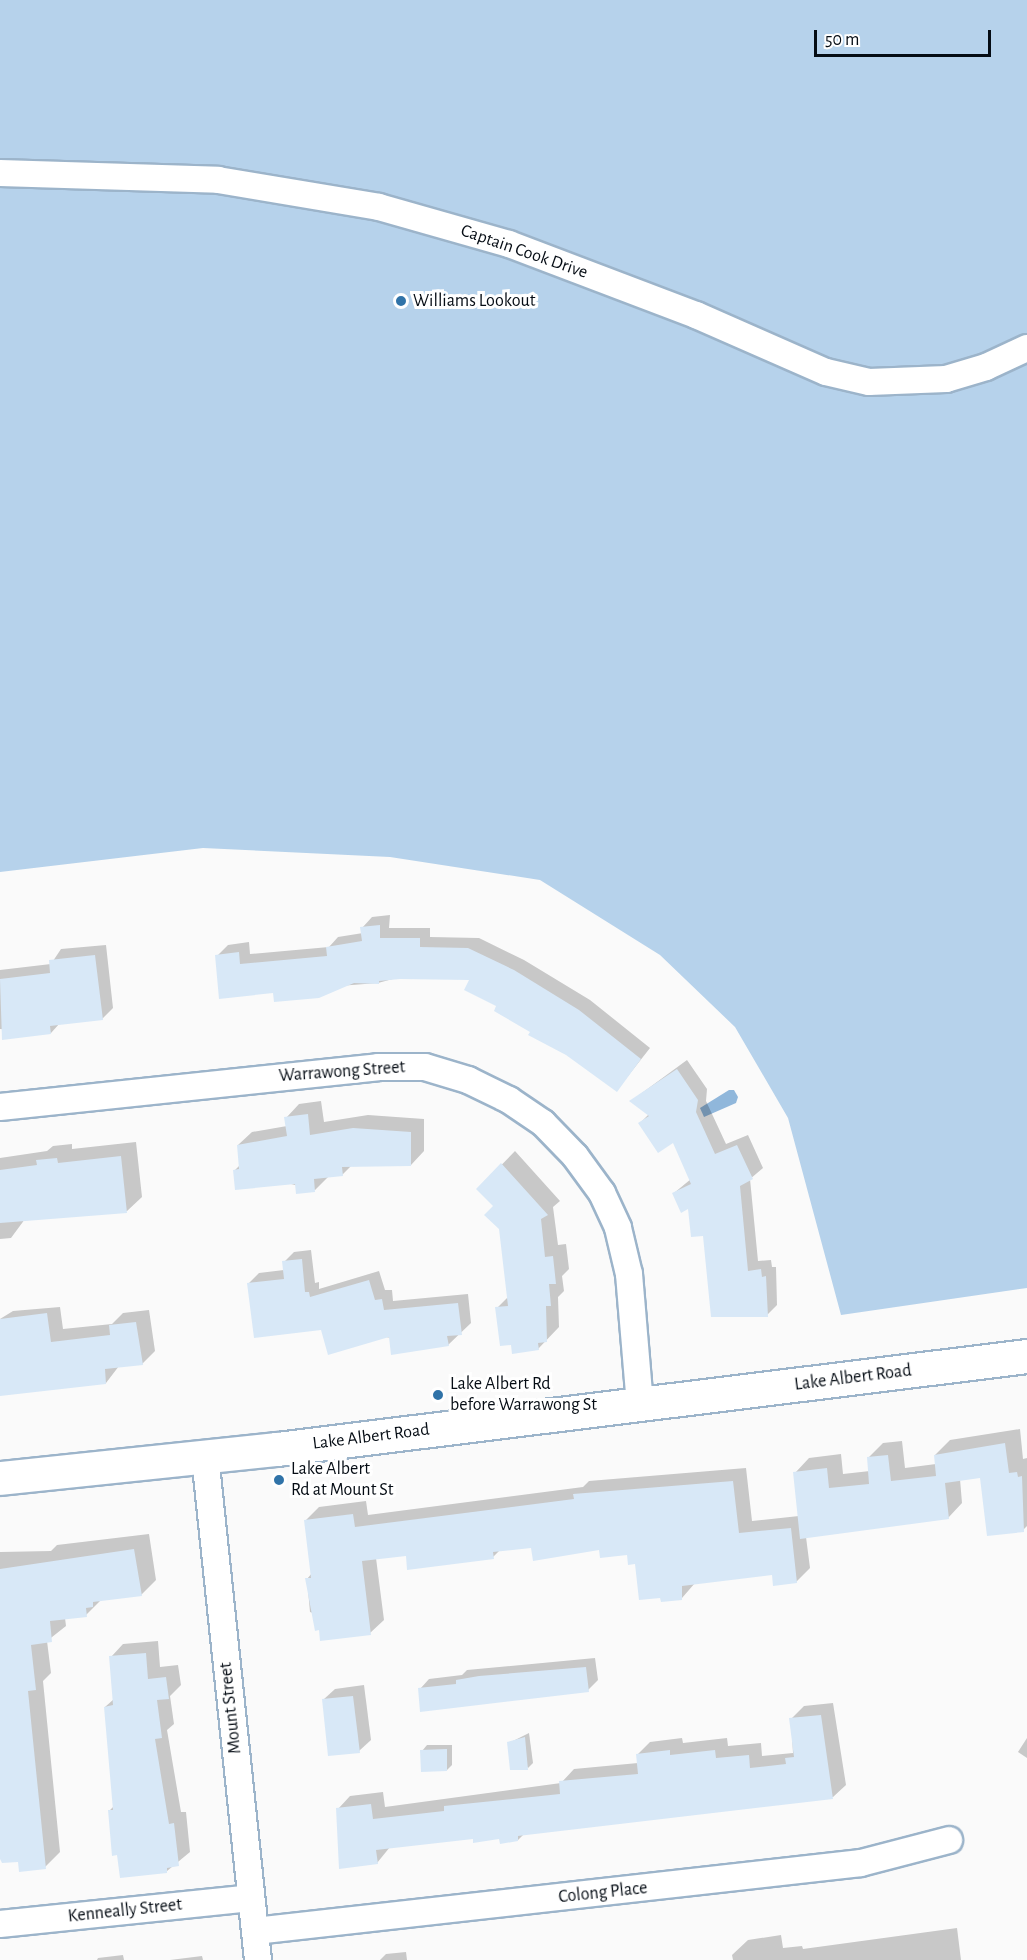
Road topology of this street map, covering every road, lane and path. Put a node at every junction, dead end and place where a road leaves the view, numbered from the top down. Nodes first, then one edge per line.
1 (0, 173) edge
2 (1027, 348) edge
3 (0, 1107) edge
4 (1027, 1356) edge
5 (640, 1404) junction
6 (205, 1456) junction
7 (0, 1478) edge
8 (949, 1840) dead end
9 (250, 1898) junction
10 (0, 1923) edge
11 (255, 1931) junction
12 (258, 1960) edge

1 - 2 street, Captain Cook Drive
3 - 5 street, Warrawong Street
4 - 5 main road, Lake Albert Road
5 - 6 main road, Lake Albert Road
6 - 7 main road, Lake Albert Road
6 - 9 street, Mount Street
8 - 11 street, Colong Place
9 - 10 street, Kenneally Street
9 - 11 street, Mount Street
11 - 12 street, Mount Street

